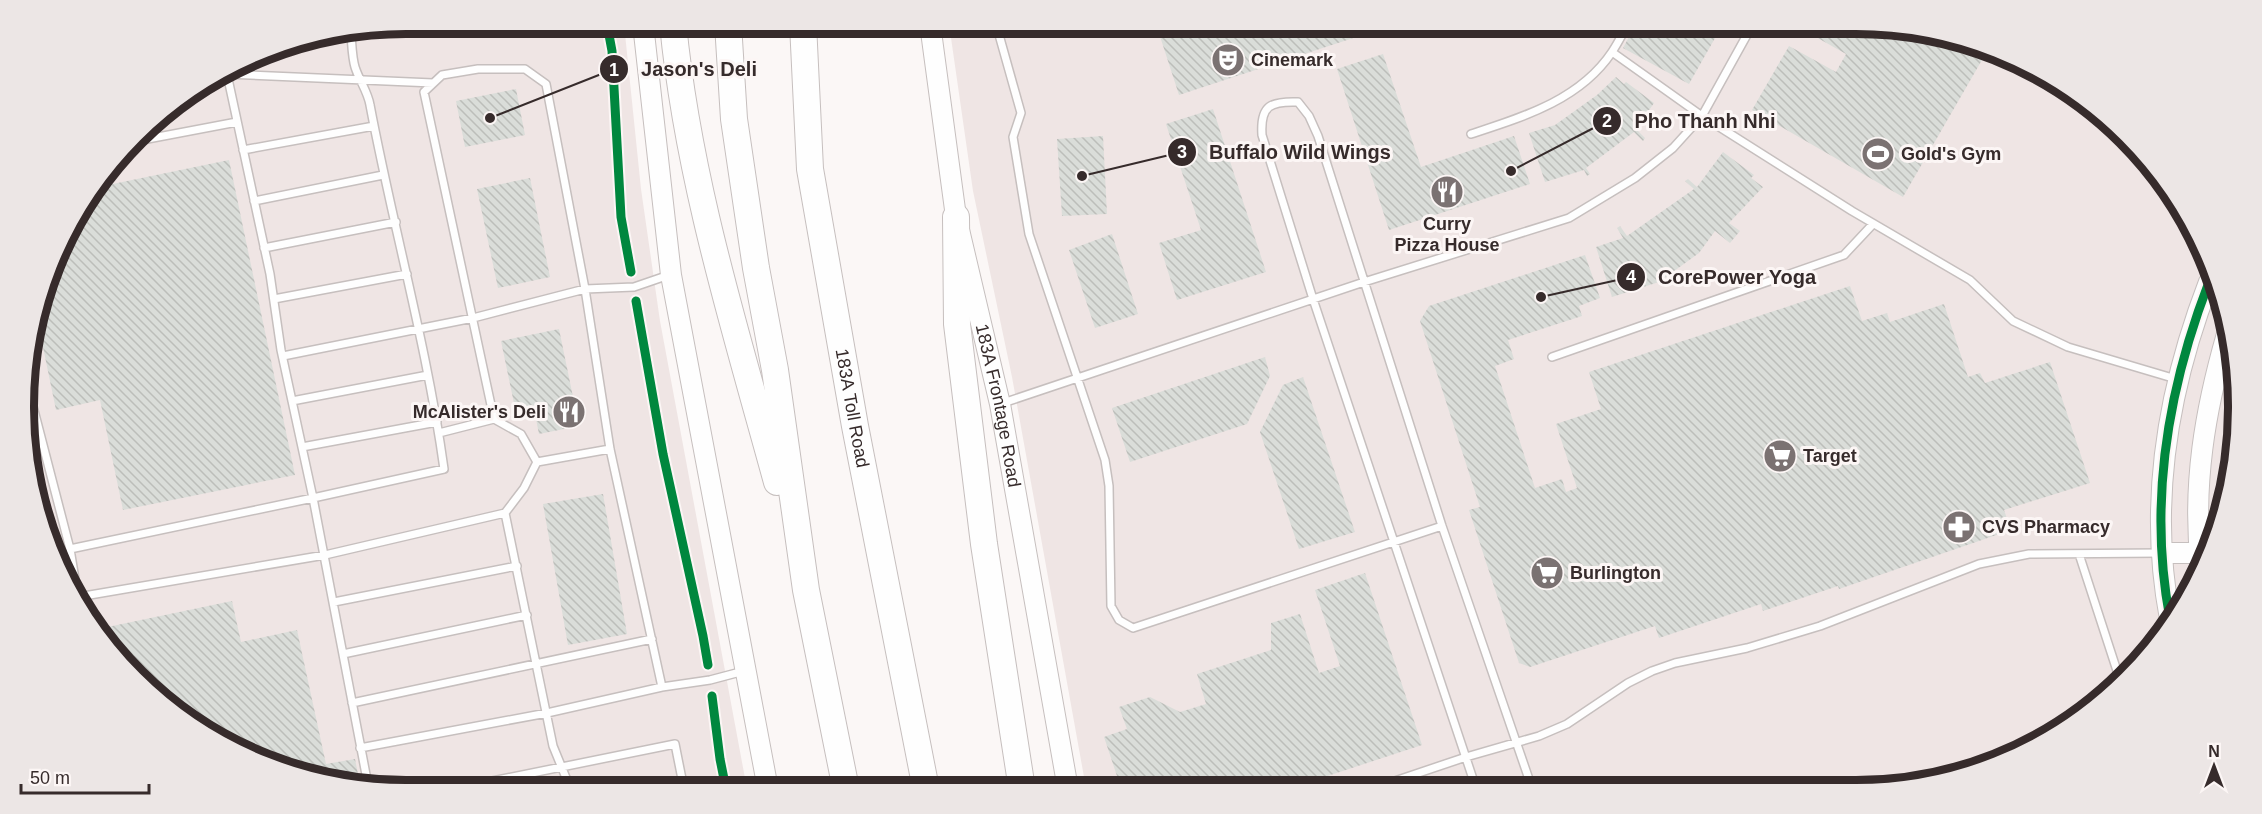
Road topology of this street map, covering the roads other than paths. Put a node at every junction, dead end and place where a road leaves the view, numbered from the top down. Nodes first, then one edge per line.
1 (644, 34) edge
2 (675, 34) edge
3 (729, 34) edge
4 (803, 34) edge
5 (931, 34) edge
6 (999, 34) edge
7 (1622, 34) edge
8 (1747, 34) edge
9 (351, 39) edge
10 (1612, 52) junction
11 (239, 75) edge
12 (228, 80) edge
13 (361, 80) junction
14 (433, 83) junction
15 (1702, 116) junction
16 (237, 122) junction
17 (374, 126) junction
18 (1471, 134) dead end
19 (149, 139) edge
20 (243, 150) junction
21 (383, 175) junction
22 (254, 201) junction
23 (956, 217) junction
24 (396, 222) junction
25 (1873, 224) junction
26 (264, 248) junction
27 (407, 274) junction
28 (671, 275) junction
29 (1364, 282) junction
30 (2208, 286) edge
31 (585, 289) junction
32 (274, 299) junction
33 (1313, 299) junction
34 (473, 318) junction
35 (419, 329) junction
36 (2223, 350) edge
37 (283, 356) junction
38 (1552, 357) dead end
39 (428, 375) junction
40 (1077, 379) junction
41 (2177, 379) junction
42 (292, 401) junction
43 (1000, 404) junction
44 (34, 411) edge
45 (494, 419) junction
46 (437, 422) junction
47 (439, 433) junction
48 (302, 447) junction
49 (610, 449) junction
50 (537, 462) junction
51 (313, 498) junction
52 (506, 513) junction
53 (1442, 526) junction
54 (1395, 541) junction
55 (2201, 546) edge
56 (70, 549) junction
57 (2162, 553) junction
58 (2079, 554) junction
59 (325, 555) junction
60 (2196, 556) edge
61 (516, 566) junction
62 (74, 574) edge
63 (806, 590) junction
64 (86, 596) edge
65 (334, 602) junction
66 (2169, 608) edge
67 (526, 615) junction
68 (652, 639) junction
69 (343, 654) junction
70 (537, 663) junction
71 (745, 670) junction
72 (2117, 671) edge
73 (662, 687) junction
74 (352, 703) junction
75 (547, 713) junction
76 (1517, 743) junction
77 (360, 748) junction
78 (1466, 758) junction
79 (562, 767) junction
80 (366, 777) edge
81 (498, 780) edge
82 (567, 780) edge
83 (682, 780) edge
84 (766, 780) edge
85 (844, 780) edge
86 (924, 780) edge
87 (1021, 780) edge
88 (1066, 780) edge
89 (1399, 780) edge
90 (1473, 780) edge
91 (1529, 780) edge

1 - 28 main road
2 - 63 highway
3 - 63 highway
4 - 86 highway, 183A Toll Road
5 - 23 main road, 183A Frontage Road
6 - 40 lane
7 - 10 lane
8 - 15 lane
9 - 13 lane
10 - 15 lane
10 - 18 lane
11 - 13 lane
12 - 16 lane
13 - 14 lane
13 - 17 lane
14 - 31 lane
14 - 34 lane
15 - 25 lane
15 - 29 lane
16 - 19 lane
16 - 20 lane
17 - 20 lane
17 - 21 lane
20 - 22 lane
21 - 22 lane
21 - 24 lane
22 - 26 lane
23 - 43 main road, 183A Frontage Road
23 - 87 highway
24 - 26 lane
24 - 27 lane
25 - 38 lane
25 - 41 lane
26 - 32 lane
27 - 32 lane
27 - 35 lane
28 - 31 lane
28 - 71 main road
29 - 33 lane
29 - 33 lane
29 - 53 lane
30 - 41 main road
31 - 34 lane
31 - 49 lane
32 - 37 lane
33 - 40 lane
33 - 54 lane
34 - 35 lane
34 - 45 lane
35 - 37 lane
35 - 39 lane
36 - 55 main road
37 - 42 lane
39 - 42 lane
39 - 46 lane
40 - 43 lane
40 - 54 lane
41 - 57 main road
42 - 48 lane
43 - 88 main road, 183A Frontage Road
44 - 56 lane
45 - 47 lane
45 - 50 lane
46 - 47 lane
46 - 48 lane
47 - 51 lane
48 - 51 lane
49 - 50 lane
49 - 68 lane
50 - 52 lane
51 - 56 lane
51 - 59 lane
52 - 59 lane
52 - 61 lane
53 - 54 lane
53 - 76 lane
54 - 78 lane
56 - 62 lane
57 - 58 lane
57 - 60 main road
57 - 66 main road
58 - 72 lane
58 - 76 lane
59 - 64 lane
59 - 65 lane
61 - 65 lane
61 - 67 lane
63 - 85 highway
65 - 69 lane
67 - 69 lane
67 - 70 lane
68 - 70 lane
68 - 73 lane
69 - 74 lane
70 - 74 lane
70 - 75 lane
71 - 73 lane
71 - 84 main road
73 - 75 lane
74 - 77 lane
75 - 77 lane
75 - 79 lane
76 - 78 lane
76 - 91 lane
77 - 80 lane
78 - 89 lane
78 - 90 lane
79 - 81 lane
79 - 82 lane
79 - 83 lane

